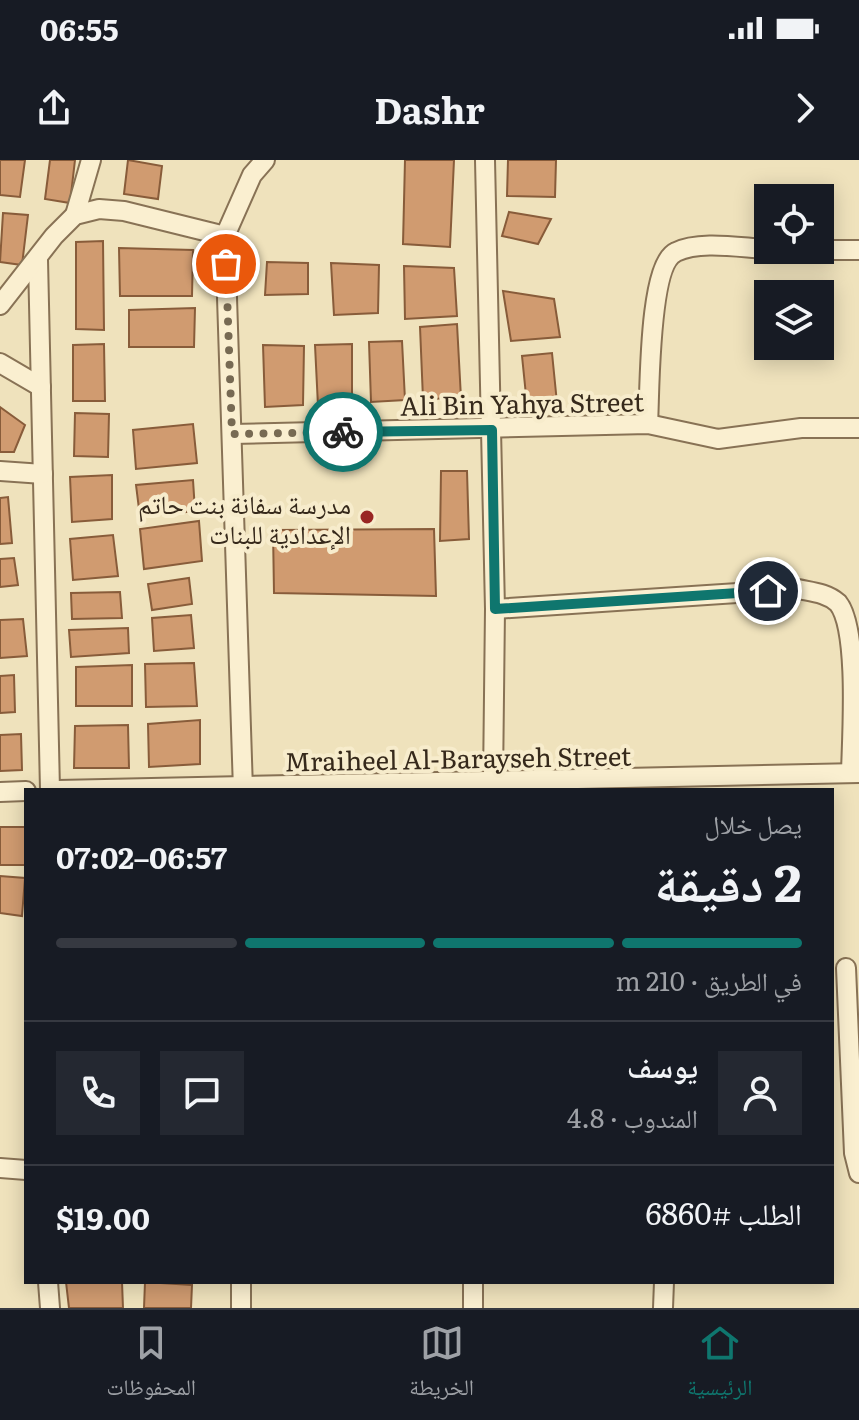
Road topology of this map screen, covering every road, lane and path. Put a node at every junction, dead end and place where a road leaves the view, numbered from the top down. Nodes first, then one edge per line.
1 (91, 160) edge
2 (265, 160) edge
3 (485, 160) edge
4 (75, 215) junction
5 (225, 236) junction
6 (754, 249) edge
7 (834, 250) edge
8 (859, 250) edge
9 (38, 260) junction
10 (0, 305) edge
11 (0, 363) edge
12 (41, 387) junction
13 (648, 424) junction
14 (859, 428) edge
15 (492, 430) junction
16 (232, 434) junction
17 (0, 471) edge
18 (43, 474) junction
19 (495, 609) junction
20 (855, 772) edge
21 (493, 782) junction
22 (670, 784) edge
23 (50, 788) edge
24 (243, 788) edge
25 (24, 791) edge
26 (0, 792) edge
27 (846, 968) edge
28 (0, 1168) edge
29 (24, 1170) edge
30 (859, 1173) edge
31 (48, 1284) edge
32 (241, 1284) edge
33 (473, 1284) edge
34 (664, 1284) edge
35 (50, 1308) edge
36 (241, 1308) edge
37 (473, 1308) edge
38 (663, 1308) edge

1 - 4 street
2 - 5 street
3 - 15 street
4 - 5 street
4 - 9 street
5 - 16 street
6 - 13 street
7 - 8 street
9 - 10 street
9 - 12 street
11 - 12 street
12 - 18 street
13 - 14 street, Ali Bin Yahya Street
13 - 15 street, Ali Bin Yahya Street
15 - 16 street, Ali Bin Yahya Street
15 - 19 street
16 - 24 street
17 - 18 street
18 - 23 street
19 - 20 street
19 - 21 street
20 - 22 street, Mraiheel Al-Barayseh Street
21 - 22 street, Mraiheel Al-Barayseh Street
21 - 24 street, Mraiheel Al-Barayseh Street
25 - 26 street
27 - 30 street
28 - 29 street
31 - 35 street
32 - 36 street
33 - 37 street
34 - 38 street

